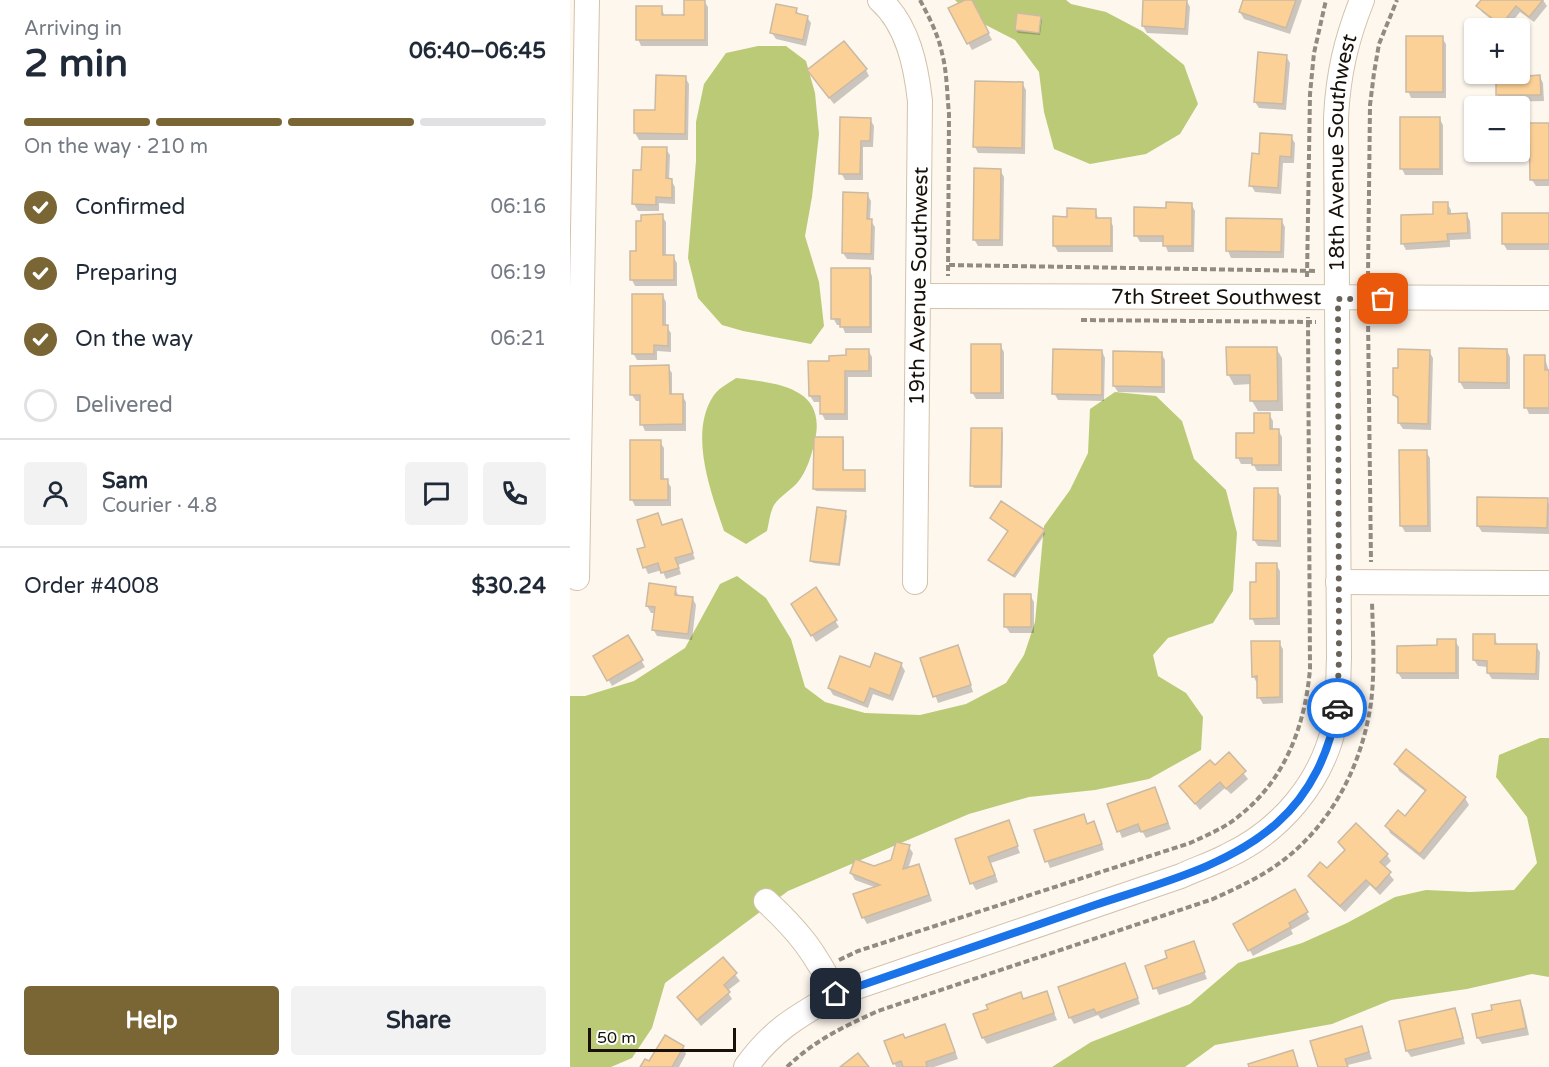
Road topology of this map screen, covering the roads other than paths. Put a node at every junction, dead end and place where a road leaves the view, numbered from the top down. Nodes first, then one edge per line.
1 (587, 0) edge
2 (880, 0) edge
3 (1362, 0) edge
4 (919, 296) junction
5 (1549, 298) edge
6 (1338, 299) junction
7 (577, 578) dead end
8 (915, 582) dead end
9 (1338, 582) junction
10 (1549, 583) edge
11 (766, 901) dead end
12 (836, 994) junction
13 (746, 1067) edge

1 - 7 street
2 - 4 street, 19th Avenue Southwest
3 - 6 street, 18th Avenue Southwest
4 - 6 street, 7th Street Southwest
4 - 8 street, 19th Avenue Southwest
5 - 6 street, 7th Street Southwest
6 - 9 street, 18th Avenue Southwest
9 - 10 street
9 - 12 street, 18th Avenue Southwest
11 - 12 street
12 - 13 street, 18th Avenue Southwest

